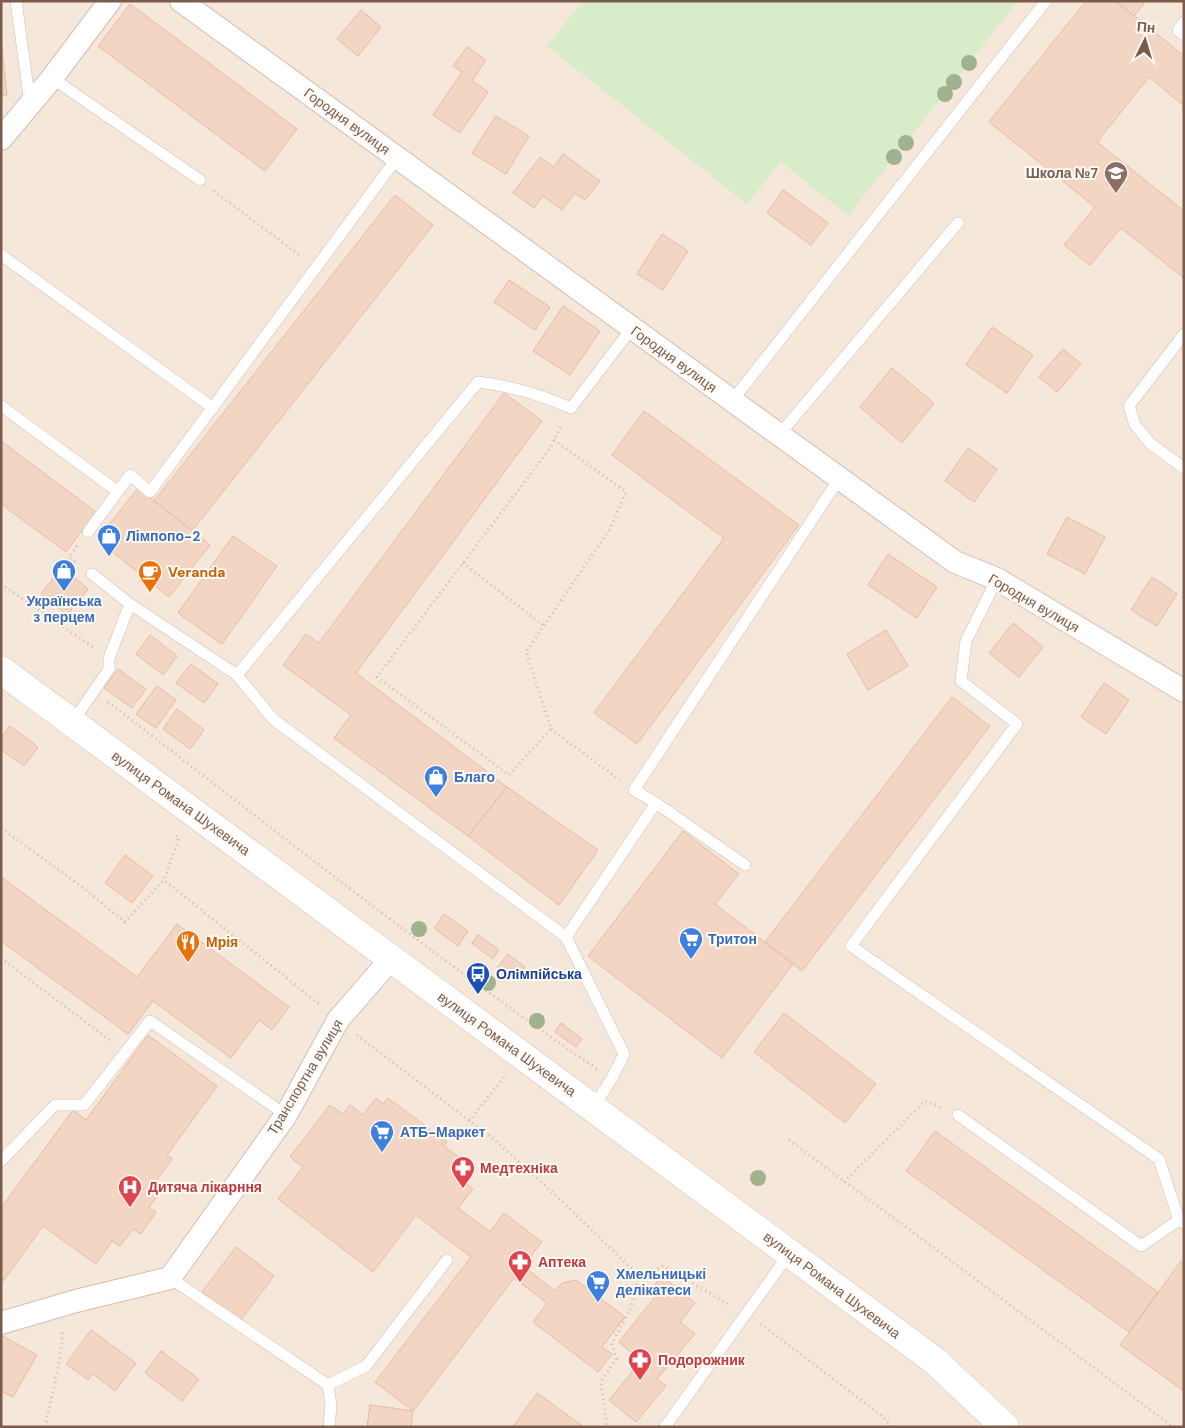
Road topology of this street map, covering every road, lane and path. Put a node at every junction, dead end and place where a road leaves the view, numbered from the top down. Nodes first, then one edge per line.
1 (16, 1) edge
2 (110, 1) edge
3 (181, 1) edge
4 (1046, 1) edge
5 (1184, 22) edge
6 (1184, 35) edge
7 (52, 78) junction
8 (30, 105) junction
9 (1, 139) edge
10 (397, 158) junction
11 (200, 180) joint
12 (958, 223) dead end
13 (1, 255) edge
14 (316, 268) junction
15 (632, 328) junction
16 (1184, 334) edge
17 (732, 401) junction
18 (1, 406) edge
19 (213, 408) junction
20 (571, 408) junction
21 (779, 435) junction
22 (554, 440) junction
23 (1184, 468) edge
24 (839, 479) junction
25 (117, 491) junction
26 (88, 532) joint
27 (463, 563) junction
28 (92, 574) joint
29 (997, 579) junction
30 (1, 584) edge
31 (130, 604) junction
32 (544, 626) junction
33 (109, 658) junction
34 (1, 670) edge
35 (237, 675) junction
36 (94, 691) junction
37 (1184, 691) edge
38 (72, 723) junction
39 (551, 729) junction
40 (634, 790) junction
41 (656, 803) junction
42 (1, 828) edge
43 (171, 833) dead end
44 (745, 865) dead end
45 (164, 880) junction
46 (566, 937) junction
47 (1, 958) edge
48 (391, 959) junction
49 (338, 1020) junction
50 (126, 1052) junction
51 (612, 1078) junction
52 (593, 1108) junction
53 (286, 1115) junction
54 (958, 1115) joint
55 (789, 1140) dead end
56 (1, 1161) edge
57 (844, 1182) junction
58 (1181, 1222) edge
59 (790, 1253) junction
60 (447, 1260) dead end
61 (638, 1276) junction
62 (170, 1278) junction
63 (66, 1304) junction
64 (746, 1314) junction
65 (1, 1323) edge
66 (328, 1385) junction
67 (45, 1427) edge
68 (328, 1427) edge
69 (607, 1427) edge
70 (665, 1427) edge
71 (892, 1427) edge
72 (1005, 1427) edge
73 (1173, 1427) edge

1 - 8 lane
2 - 7 street
3 - 10 street, Городня вулиця
4 - 17 lane
5 - 6 lane
7 - 8 street
7 - 11 lane
8 - 9 street
10 - 14 lane
10 - 15 street, Городня вулиця
11 - 14 path
12 - 21 lane
13 - 19 lane
14 - 19 lane
15 - 17 street, Городня вулиця
15 - 20 lane
16 - 23 lane
17 - 21 street, Городня вулиця
18 - 25 lane
19 - 25 lane
20 - 22 path
20 - 35 lane
21 - 24 street, Городня вулиця
22 - 27 path
22 - 32 path
24 - 29 street, Городня вулиця
24 - 40 lane
25 - 26 lane
26 - 28 path
27 - 32 path
27 - 39 path
28 - 31 lane
29 - 37 street, Городня вулиця
29 - 58 lane
30 - 33 path
31 - 33 lane
31 - 35 lane
32 - 39 path
33 - 36 lane
34 - 38 main road, вулиця Романа Шухевича
35 - 46 lane
36 - 38 lane
36 - 51 path
38 - 48 main road, вулиця Романа Шухевича
39 - 40 path
40 - 41 lane
41 - 44 lane
41 - 46 lane
42 - 45 path
43 - 45 path
45 - 49 path
46 - 51 lane
47 - 50 path
48 - 49 street, Транспортна вулиця
48 - 52 main road, вулиця Романа Шухевича
49 - 53 street, Транспортна вулиця
49 - 61 path
50 - 53 lane
50 - 56 lane
51 - 52 lane
52 - 59 main road, вулиця Романа Шухевича
53 - 62 street, Транспортна вулиця
54 - 57 path
54 - 58 lane
55 - 57 path
57 - 73 path
59 - 64 lane
59 - 72 main road, вулиця Романа Шухевича
60 - 66 lane
61 - 64 path
61 - 69 path
62 - 63 street
62 - 66 lane
63 - 65 street
63 - 67 path
64 - 70 lane
64 - 71 path
66 - 68 lane

